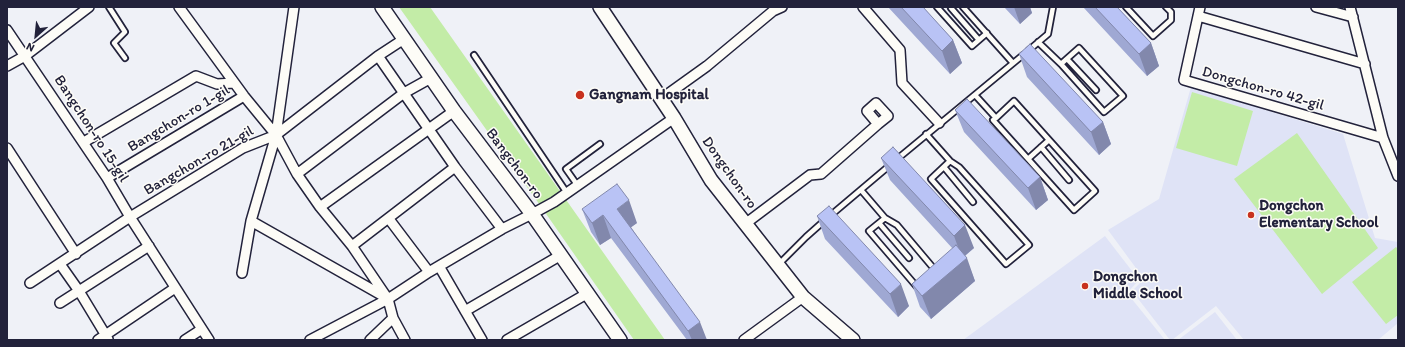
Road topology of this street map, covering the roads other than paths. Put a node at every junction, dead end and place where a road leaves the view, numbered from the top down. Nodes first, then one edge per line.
1 (89, 7) edge
2 (109, 7) edge
3 (179, 7) edge
4 (294, 7) edge
5 (382, 7) edge
6 (600, 7) edge
7 (782, 7) edge
8 (863, 7) edge
9 (937, 7) edge
10 (963, 7) edge
11 (1053, 7) edge
12 (1126, 7) edge
13 (1166, 7) edge
14 (1316, 7) edge
15 (1350, 7) edge
16 (951, 8) edge
17 (767, 10) edge
18 (1199, 11) edge
19 (1353, 17) junction
20 (7, 30) edge
21 (987, 33) junction
22 (404, 40) junction
23 (979, 40) junction
24 (1038, 42) junction
25 (474, 55) dead end
26 (25, 56) junction
27 (378, 56) junction
28 (125, 58) dead end
29 (1067, 59) junction
30 (1013, 63) junction
31 (1061, 64) junction
32 (1365, 64) junction
33 (7, 66) edge
34 (431, 78) junction
35 (234, 83) junction
36 (1096, 90) dead end
37 (404, 93) junction
38 (244, 96) junction
39 (975, 96) junction
40 (661, 99) junction
41 (454, 111) junction
42 (674, 118) junction
43 (996, 118) junction
44 (939, 123) junction
45 (878, 124) dead end
46 (428, 129) junction
47 (926, 134) junction
48 (276, 135) junction
49 (1384, 138) junction
50 (1049, 140) junction
51 (84, 142) junction
52 (600, 144) dead end
53 (1041, 147) junction
54 (7, 148) edge
55 (1028, 159) junction
56 (950, 162) junction
57 (455, 167) junction
58 (944, 167) junction
59 (297, 174) junction
60 (1398, 176) edge
61 (107, 178) junction
62 (1069, 180) dead end
63 (578, 186) junction
64 (861, 190) junction
65 (568, 193) junction
66 (973, 202) dead end
67 (320, 207) junction
68 (532, 214) junction
69 (130, 217) junction
70 (885, 218) junction
71 (388, 219) junction
72 (251, 222) junction
73 (879, 222) junction
74 (746, 224) junction
75 (502, 229) junction
76 (148, 246) junction
77 (352, 246) junction
78 (76, 254) junction
79 (561, 255) junction
80 (909, 258) dead end
81 (60, 264) junction
82 (439, 266) junction
83 (777, 266) junction
84 (429, 272) junction
85 (242, 273) dead end
86 (931, 274) edge
87 (921, 283) edge
88 (30, 284) dead end
89 (176, 288) junction
90 (79, 291) junction
91 (588, 293) junction
92 (803, 297) junction
93 (388, 299) junction
94 (60, 303) dead end
95 (465, 311) junction
96 (392, 318) junction
97 (202, 329) junction
98 (104, 338) edge
99 (404, 339) edge
100 (185, 340) edge
101 (209, 340) edge
102 (310, 340) edge
103 (370, 340) edge
104 (482, 340) edge
105 (506, 340) edge
106 (620, 340) edge
107 (744, 340) edge
108 (853, 340) edge

1 - 26 street
2 - 28 lane
3 - 35 street, Bangchon-ro 1-gil
4 - 48 street
5 - 22 main road, Bangchon-ro
6 - 40 main road, Dongchon-ro
7 - 17 street
8 - 44 street
9 - 23 lane
10 - 21 lane
11 - 24 lane
12 - 13 lane
14 - 19 street
15 - 19 street
16 - 23 lane
17 - 40 street
18 - 32 street
18 - 49 street, Dongchon-ro 42-gil
19 - 32 street
20 - 26 street, Bangchon-ro 15-gil
21 - 23 lane
21 - 30 lane
22 - 27 street, Bangchon-ro 21-gil
22 - 34 main road, Bangchon-ro
24 - 30 lane
24 - 31 lane
25 - 65 lane
26 - 33 street
26 - 51 street, Bangchon-ro 15-gil
27 - 37 street
27 - 48 street, Bangchon-ro 21-gil
29 - 31 lane
29 - 31 lane
29 - 36 lane
30 - 39 lane
32 - 49 street
34 - 37 street
34 - 41 main road, Bangchon-ro
35 - 38 street, Bangchon-ro 1-gil
35 - 51 street, Bangchon-ro 1-gil
37 - 46 street
37 - 59 street
38 - 48 street, Bangchon-ro 1-gil
38 - 61 street, Bangchon-ro 1-gil
39 - 43 lane
39 - 44 lane
40 - 42 main road, Dongchon-ro
41 - 46 street
41 - 68 main road, Bangchon-ro
42 - 63 street
42 - 74 main road, Dongchon-ro
43 - 50 lane
43 - 55 lane
44 - 47 lane
45 - 74 street
46 - 57 street
46 - 67 street
47 - 56 lane
47 - 64 lane
48 - 59 street, Bangchon-ro 1-gil
48 - 69 street, Bangchon-ro 21-gil
48 - 72 street
49 - 60 street
50 - 53 lane
50 - 55 lane
51 - 61 street, Bangchon-ro 15-gil
52 - 63 lane
53 - 55 lane
53 - 62 lane
54 - 78 street
56 - 58 lane
56 - 58 lane
57 - 71 street
57 - 75 street
58 - 66 lane
59 - 67 street, Bangchon-ro 1-gil
61 - 69 street, Bangchon-ro 15-gil
63 - 65 street
64 - 70 lane
64 - 83 lane
65 - 68 street
67 - 77 street, Bangchon-ro 1-gil
68 - 75 street
68 - 79 main road, Bangchon-ro
69 - 76 street, Bangchon-ro 15-gil
69 - 78 street, Bangchon-ro 21-gil
70 - 73 lane
70 - 86 lane
71 - 77 street
71 - 84 street
72 - 85 street
72 - 93 street
73 - 80 lane
73 - 87 lane
74 - 83 main road, Dongchon-ro
75 - 82 street
76 - 89 street, Bangchon-ro 15-gil
76 - 90 street
77 - 93 street, Bangchon-ro 1-gil
78 - 81 street, Bangchon-ro 21-gil
79 - 91 main road, Bangchon-ro
79 - 95 street
81 - 88 street, Bangchon-ro 21-gil
81 - 90 street
82 - 84 street
82 - 95 street
83 - 92 main road, Dongchon-ro
84 - 93 street
89 - 97 street, Bangchon-ro 15-gil
89 - 98 street
90 - 94 street
90 - 98 street
91 - 105 street
91 - 106 main road, Bangchon-ro
92 - 107 street
92 - 108 main road, Dongchon-ro
93 - 96 street, Bangchon-ro 1-gil
93 - 102 street
95 - 104 street
96 - 99 street, Bangchon-ro 1-gil
96 - 103 street
97 - 100 street
97 - 101 street, Bangchon-ro 15-gil

